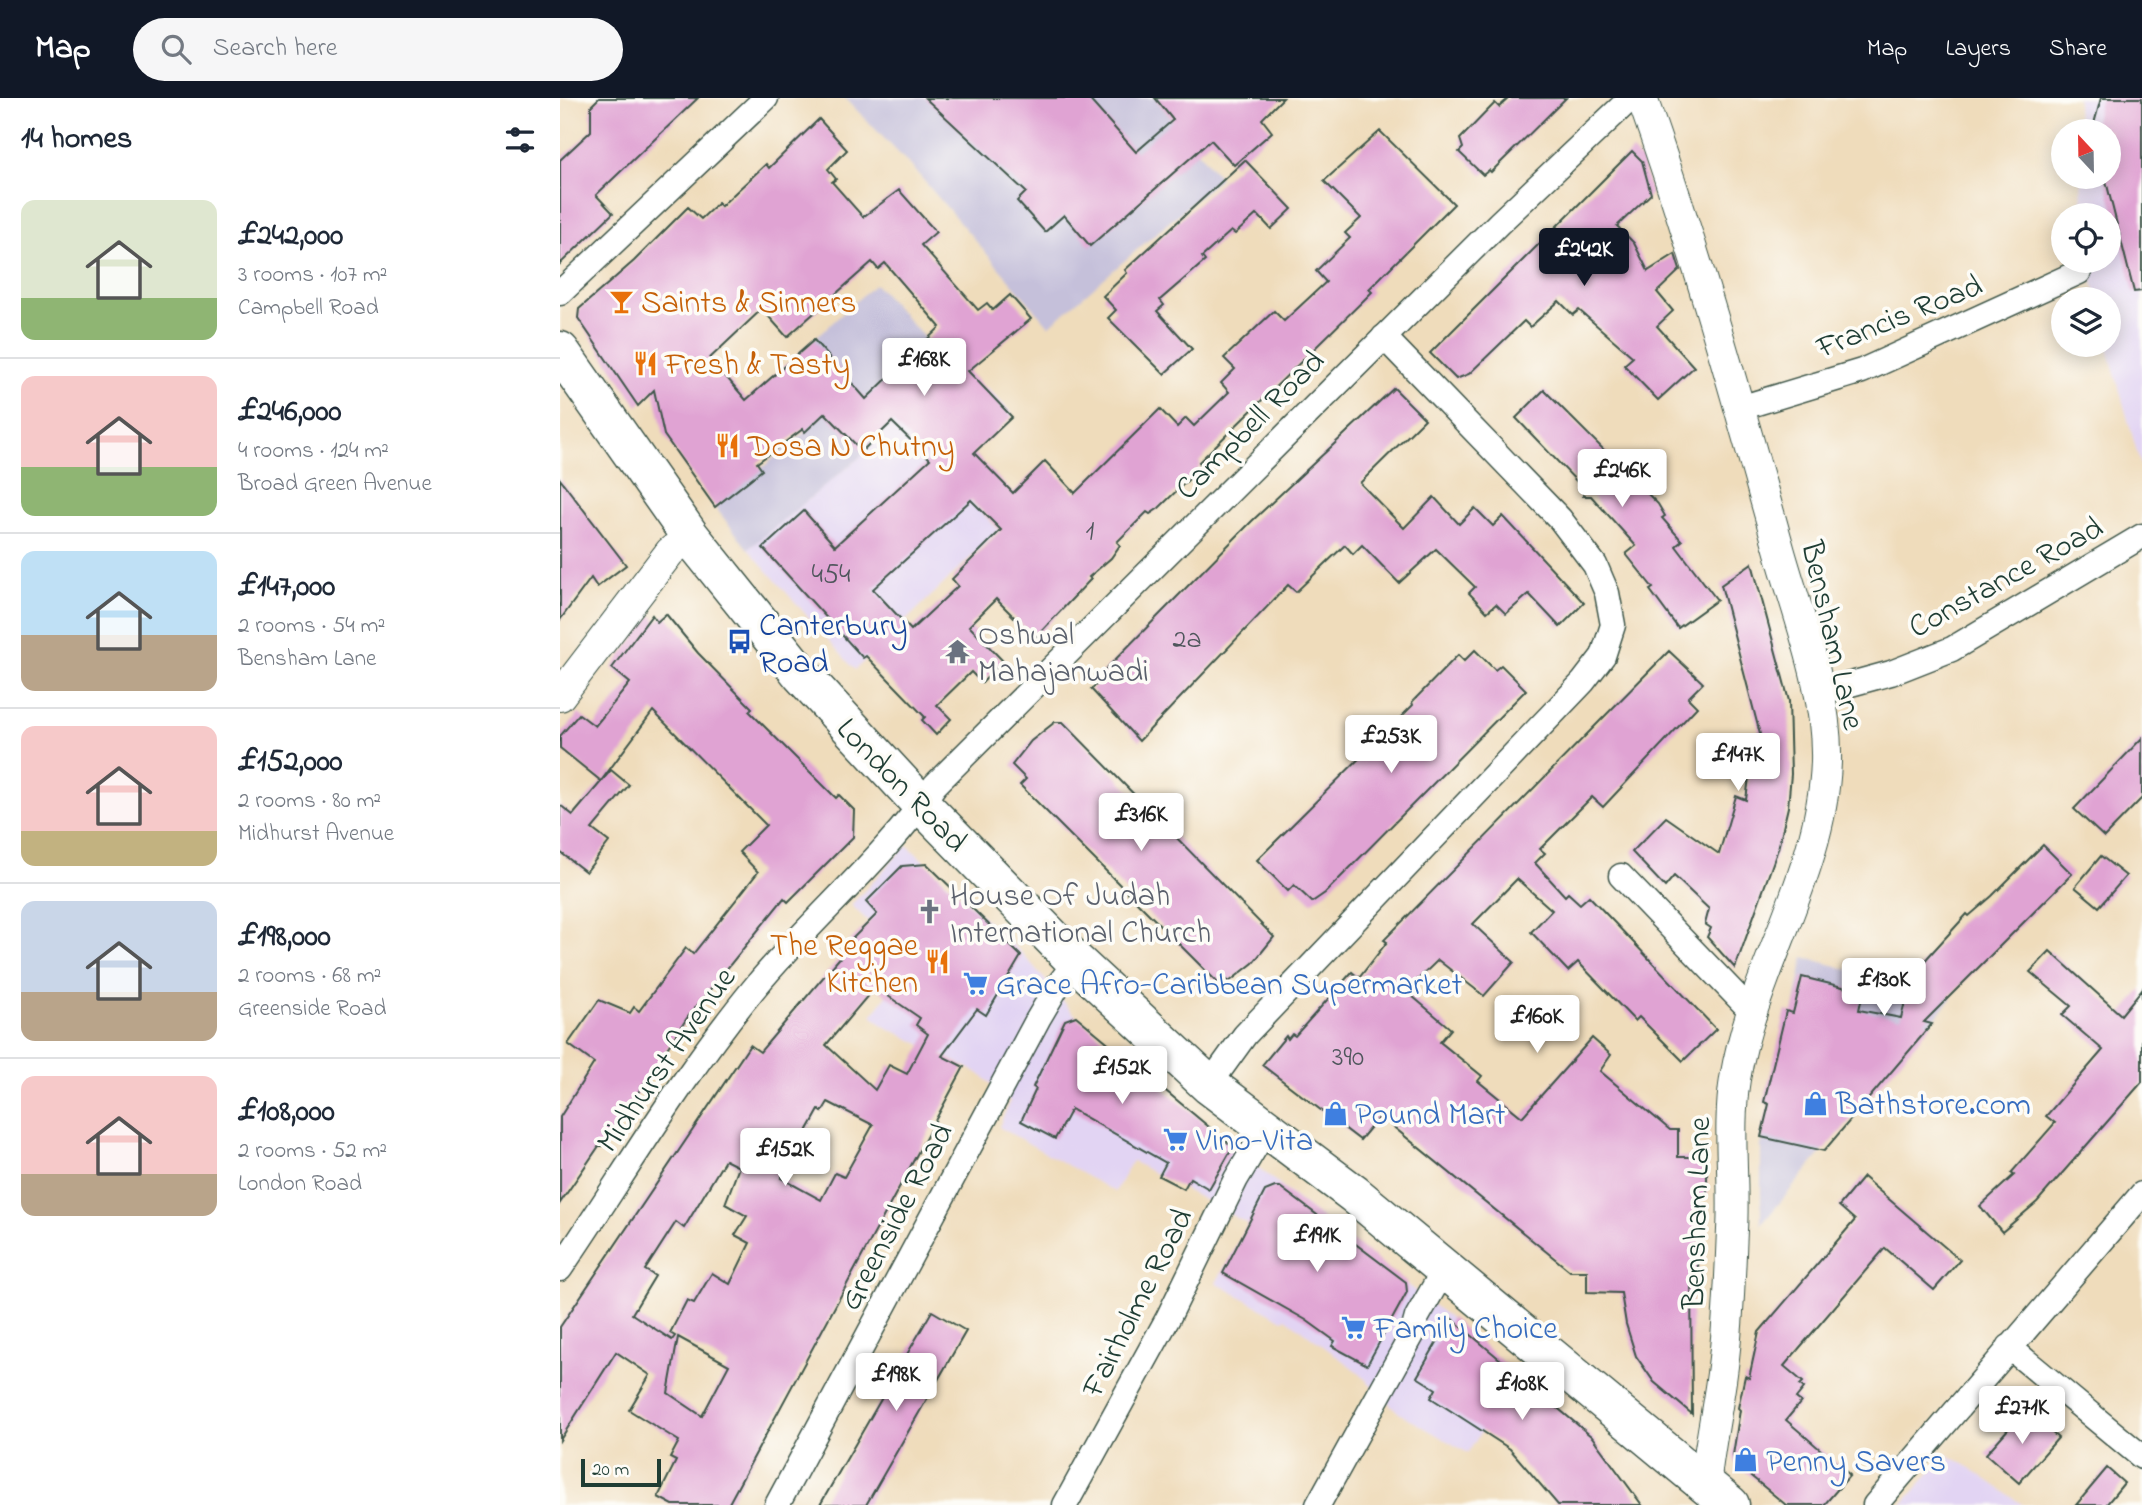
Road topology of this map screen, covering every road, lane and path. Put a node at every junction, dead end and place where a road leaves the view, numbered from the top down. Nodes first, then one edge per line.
1 (766, 98) edge
2 (1631, 98) edge
3 (1642, 98) edge
4 (2077, 273) edge
5 (560, 293) edge
6 (1384, 337) junction
7 (560, 351) edge
8 (1740, 408) junction
9 (690, 536) junction
10 (2142, 536) edge
11 (1818, 693) junction
12 (560, 695) edge
13 (922, 805) junction
14 (1621, 876) dead end
15 (1076, 962) junction
16 (1754, 1014) junction
17 (1209, 1085) junction
18 (1266, 1129) junction
19 (2142, 1194) edge
20 (1445, 1268) junction
21 (560, 1269) edge
22 (2009, 1347) junction
23 (2142, 1457) edge
24 (1713, 1499) edge
25 (777, 1505) edge
26 (1065, 1505) edge
27 (1318, 1505) edge
28 (1875, 1505) edge

1 - 5 street
2 - 6 street, Campbell Road
3 - 8 street, Bensham Lane
4 - 8 street, Francis Road
6 - 13 street, Campbell Road
6 - 17 street
7 - 9 main road, London Road
8 - 11 street, Bensham Lane
9 - 12 street
9 - 13 main road, London Road
10 - 11 street, Constance Road
11 - 16 street, Bensham Lane
13 - 15 main road, London Road
13 - 21 street, Midhurst Avenue
14 - 16 street
15 - 17 main road, London Road
15 - 25 street, Greenside Road
16 - 24 street, Bensham Lane
17 - 18 main road, London Road
18 - 20 main road, London Road
18 - 26 street, Fairholme Road
19 - 22 street
20 - 24 main road, London Road
20 - 27 street
22 - 23 street
22 - 28 street

